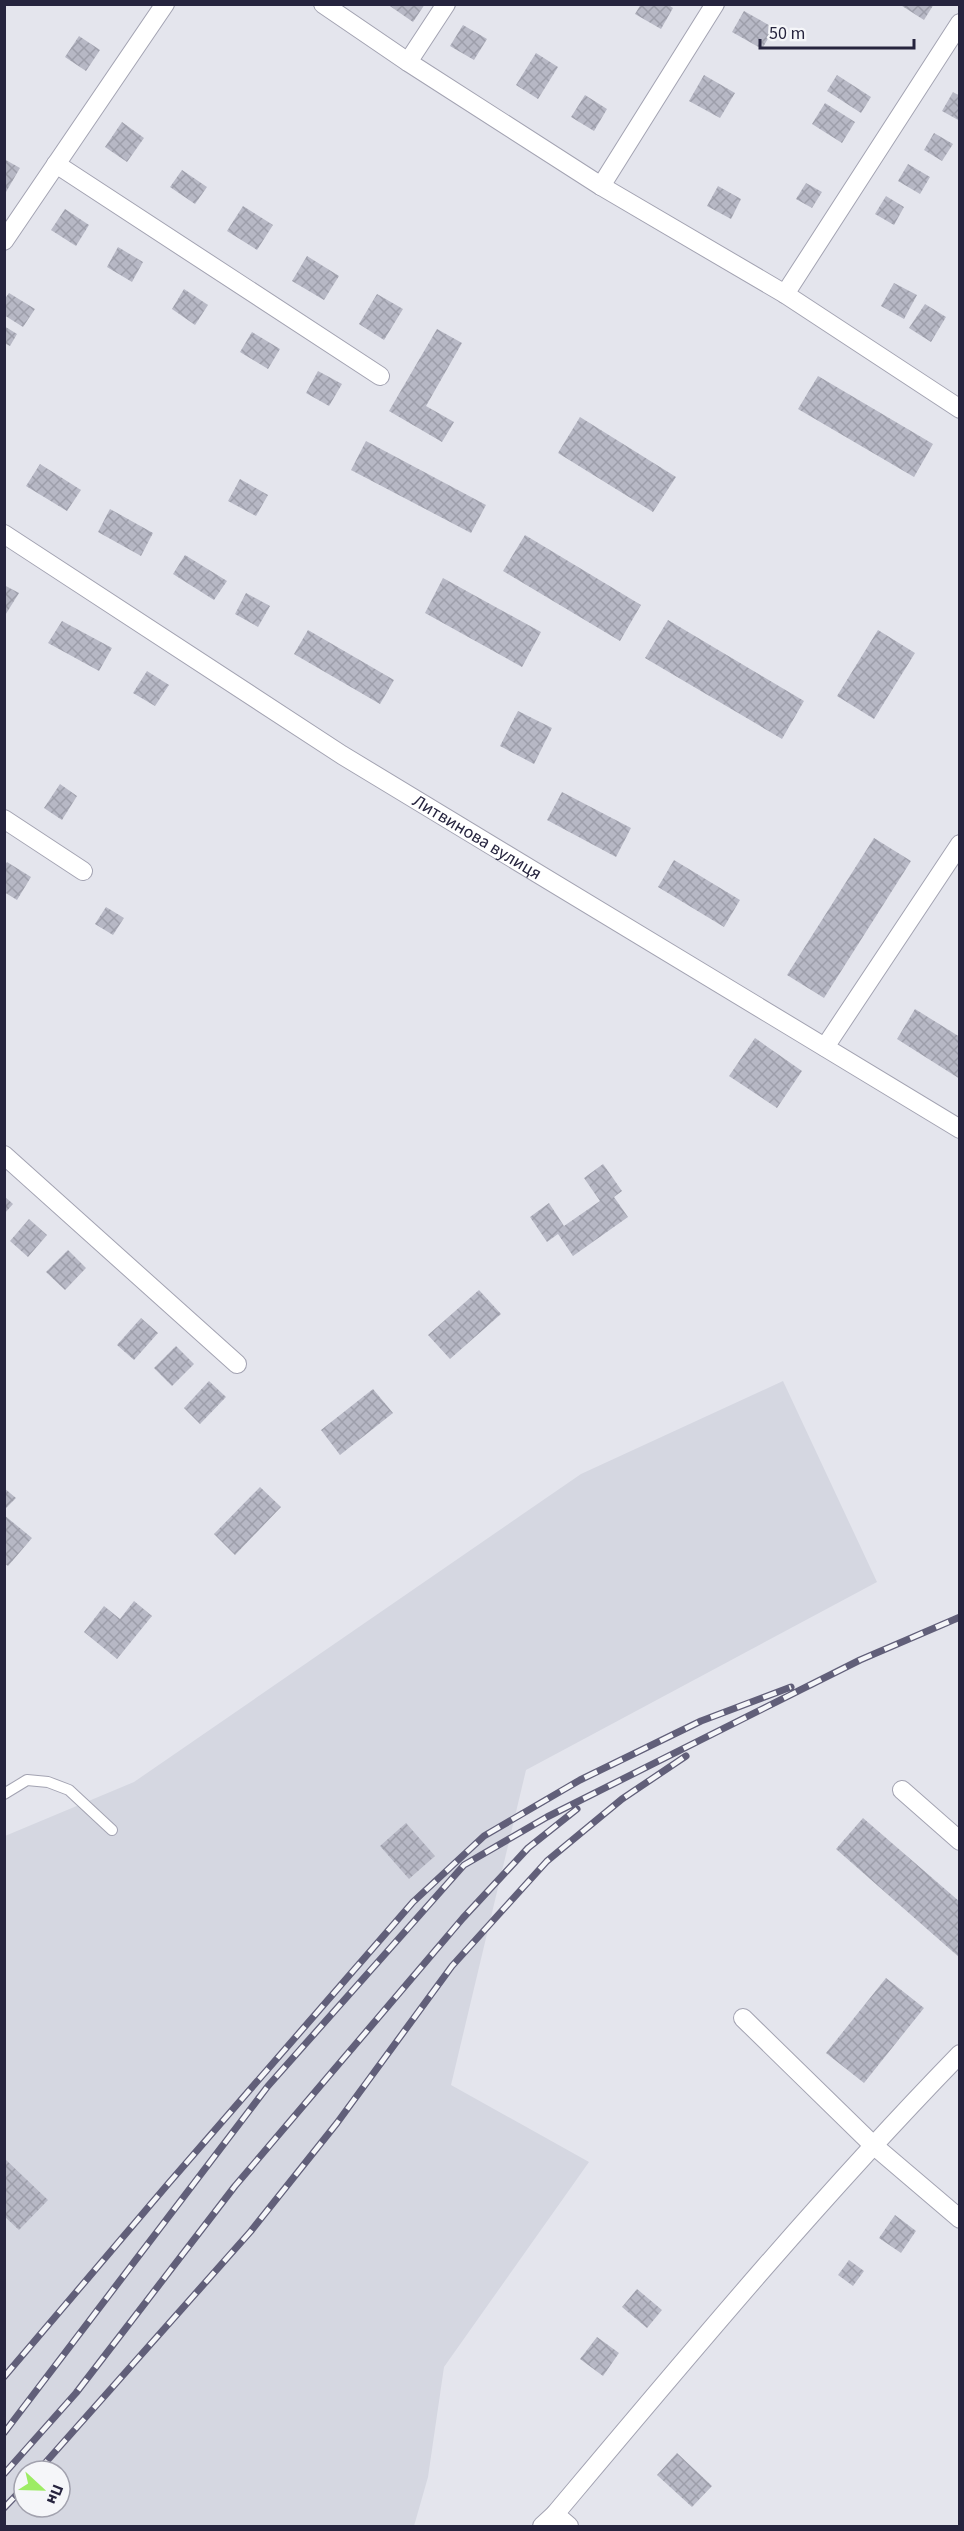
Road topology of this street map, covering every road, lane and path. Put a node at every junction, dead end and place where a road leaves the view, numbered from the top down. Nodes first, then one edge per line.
1 (165, 4) edge
2 (323, 4) edge
3 (446, 4) edge
4 (715, 4) edge
5 (960, 23) edge
6 (408, 63) junction
7 (56, 164) junction
8 (601, 186) junction
9 (4, 241) edge
10 (785, 294) junction
11 (380, 376) dead end
12 (960, 409) edge
13 (4, 534) edge
14 (4, 819) edge
15 (960, 844) edge
16 (83, 871) dead end
17 (825, 1047) junction
18 (960, 1129) edge
19 (4, 1155) edge
20 (237, 1364) dead end
21 (902, 1790) dead end
22 (4, 1794) edge
23 (112, 1830) dead end
24 (960, 1841) edge
25 (743, 2018) dead end
26 (960, 2054) edge
27 (872, 2144) junction
28 (960, 2219) edge
29 (555, 2514) junction
30 (542, 2526) edge
31 (569, 2526) edge

1 - 7 street
2 - 6 street
3 - 6 street
4 - 8 street
5 - 10 street
6 - 8 street
7 - 9 street
7 - 11 street
8 - 10 street
10 - 12 street
13 - 17 street, Литвинова вулиця
14 - 16 street
15 - 17 street
17 - 18 street, Литвинова вулиця
19 - 20 street
21 - 24 street
22 - 23 lane
25 - 27 street
26 - 27 street
27 - 28 street
27 - 29 street
29 - 30 street
29 - 31 street

